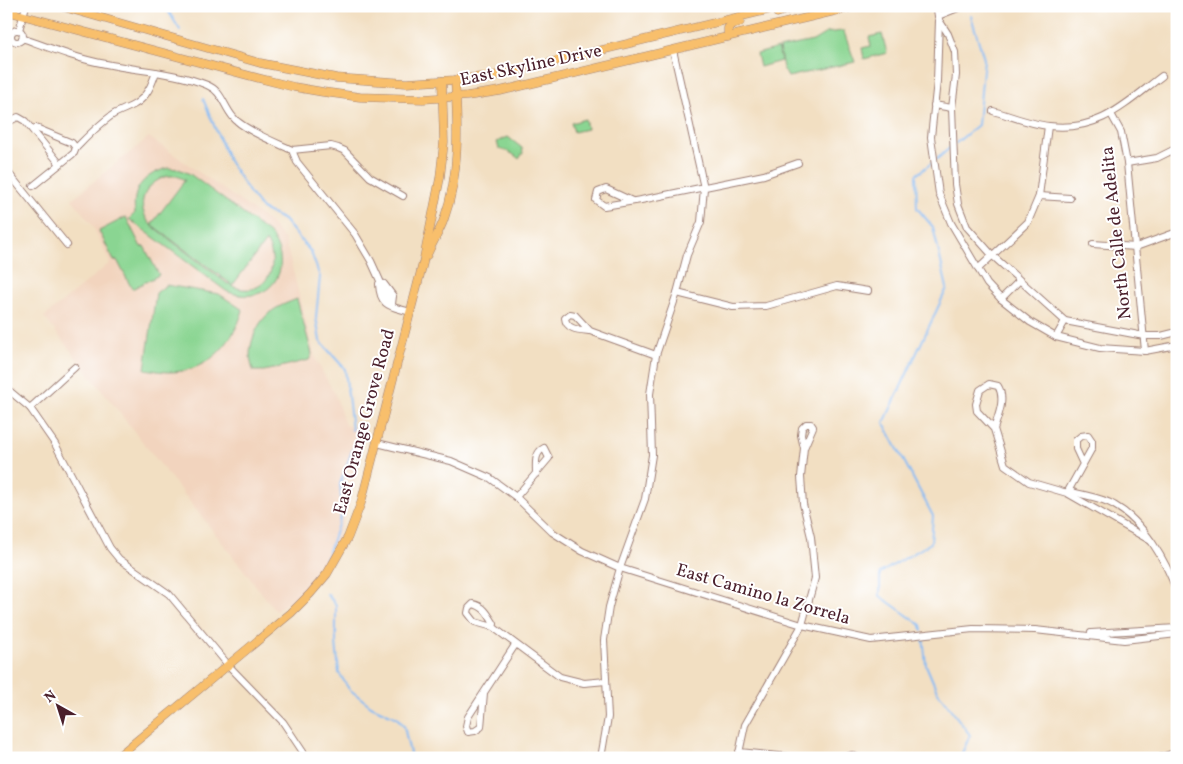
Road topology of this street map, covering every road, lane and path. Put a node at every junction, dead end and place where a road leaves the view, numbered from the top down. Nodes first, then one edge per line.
1 (26, 6) edge
2 (60, 6) edge
3 (784, 6) edge
4 (797, 6) edge
5 (856, 6) edge
6 (936, 6) edge
7 (963, 6) edge
8 (6, 12) edge
9 (23, 16) junction
10 (939, 18) junction
11 (19, 30) junction
12 (8, 36) edge
13 (728, 37) junction
14 (22, 38) junction
15 (673, 50) junction
16 (156, 72) junction
17 (1162, 76) dead end
18 (455, 80) junction
19 (442, 81) junction
20 (456, 97) junction
21 (443, 98) junction
22 (934, 105) junction
23 (952, 108) junction
24 (993, 111) dead end
25 (1111, 114) junction
26 (6, 123) edge
27 (1048, 126) junction
28 (32, 129) junction
29 (76, 148) junction
30 (1177, 148) edge
31 (292, 150) junction
32 (798, 162) dead end
33 (1127, 163) junction
34 (60, 164) junction
35 (6, 170) edge
36 (34, 186) dead end
37 (704, 188) junction
38 (404, 196) dead end
39 (1040, 196) junction
40 (1070, 198) dead end
41 (632, 201) junction
42 (1177, 232) edge
43 (1093, 244) dead end
44 (67, 245) dead end
45 (1136, 247) junction
46 (993, 256) junction
47 (423, 263) junction
48 (978, 269) junction
49 (379, 280) junction
50 (1019, 282) junction
51 (868, 291) dead end
52 (677, 293) junction
53 (1001, 299) junction
54 (392, 305) junction
55 (410, 312) junction
56 (1065, 321) junction
57 (590, 331) dead end
58 (1176, 335) edge
59 (1144, 336) junction
60 (1056, 337) junction
61 (1177, 345) edge
62 (1145, 351) junction
63 (656, 356) junction
64 (75, 367) dead end
65 (6, 388) edge
66 (30, 408) junction
67 (994, 429) junction
68 (377, 443) junction
69 (804, 448) dead end
70 (1083, 464) dead end
71 (536, 474) dead end
72 (1068, 493) junction
73 (516, 497) junction
74 (1151, 540) junction
75 (620, 568) junction
76 (1177, 592) edge
77 (802, 626) junction
78 (493, 627) dead end
79 (1177, 628) edge
80 (1177, 634) edge
81 (1085, 636) junction
82 (515, 645) junction
83 (229, 666) junction
84 (606, 681) junction
85 (484, 693) junction
86 (1177, 752) edge
87 (738, 755) edge
88 (116, 758) edge
89 (305, 758) edge
90 (601, 758) edge
91 (800, 758) edge
92 (842, 758) edge
93 (858, 758) edge
94 (1159, 758) edge

1 - 9 street
2 - 19 main road, East Skyline Drive
3 - 18 main road, East Skyline Drive
4 - 13 main road
5 - 13 main road, East Skyline Drive
6 - 10 street
7 - 10 street
8 - 9 main road, East Skyline Drive
9 - 11 street
9 - 21 main road, East Skyline Drive
10 - 22 street
10 - 23 street
11 - 12 street
11 - 14 street
12 - 14 street
13 - 15 main road, East Skyline Drive
14 - 16 street
15 - 20 main road, East Skyline Drive
15 - 37 street
16 - 29 street
16 - 31 street
17 - 25 street
18 - 19 main road, East Skyline Drive
18 - 20 main road, East Orange Grove Road
19 - 21 main road, East Orange Grove Road
20 - 21 main road, East Skyline Drive
20 - 47 main road, East Orange Grove Road
21 - 47 main road, East Orange Grove Road
22 - 23 street
22 - 48 street
23 - 46 street
24 - 27 street
25 - 27 street
25 - 33 street, North Calle de Adelita
26 - 28 street
27 - 39 street
28 - 29 street
28 - 34 street
29 - 34 street
30 - 33 street
31 - 38 street
31 - 49 street
32 - 37 street
33 - 45 street, North Calle de Adelita
34 - 36 street
35 - 44 street
37 - 41 street
37 - 52 street
39 - 40 street
39 - 46 street
41 - 41 street
42 - 45 street
43 - 45 street
45 - 59 street, North Calle de Adelita
46 - 48 street
46 - 50 street
47 - 55 main road, East Orange Grove Road
48 - 53 street
49 - 54 street
49 - 54 street
50 - 53 street
50 - 56 street
51 - 52 street
52 - 63 street
53 - 60 street
54 - 55 street
55 - 68 main road, East Orange Grove Road
56 - 59 street
56 - 60 street
57 - 63 street
58 - 59 street
59 - 62 street, North Calle de Adelita
60 - 62 street
61 - 62 street
63 - 75 street
64 - 66 street
65 - 66 street
66 - 83 street
67 - 67 street
67 - 72 street
68 - 73 street, East Camino la Zorrela
68 - 83 main road, East Orange Grove Road
69 - 77 street
70 - 72 street
71 - 73 street
72 - 74 street
72 - 74 street
73 - 75 street, East Camino la Zorrela
74 - 76 street
75 - 77 street, East Camino la Zorrela
75 - 84 street
77 - 81 street, East Camino la Zorrela
77 - 87 street
78 - 82 street
79 - 81 street, East Camino la Zorrela
80 - 81 street, East Camino la Zorrela
82 - 84 street
82 - 85 street
83 - 88 main road, East Orange Grove Road
83 - 89 street
84 - 90 street
85 - 85 street
86 - 94 street
87 - 91 street
92 - 93 street

